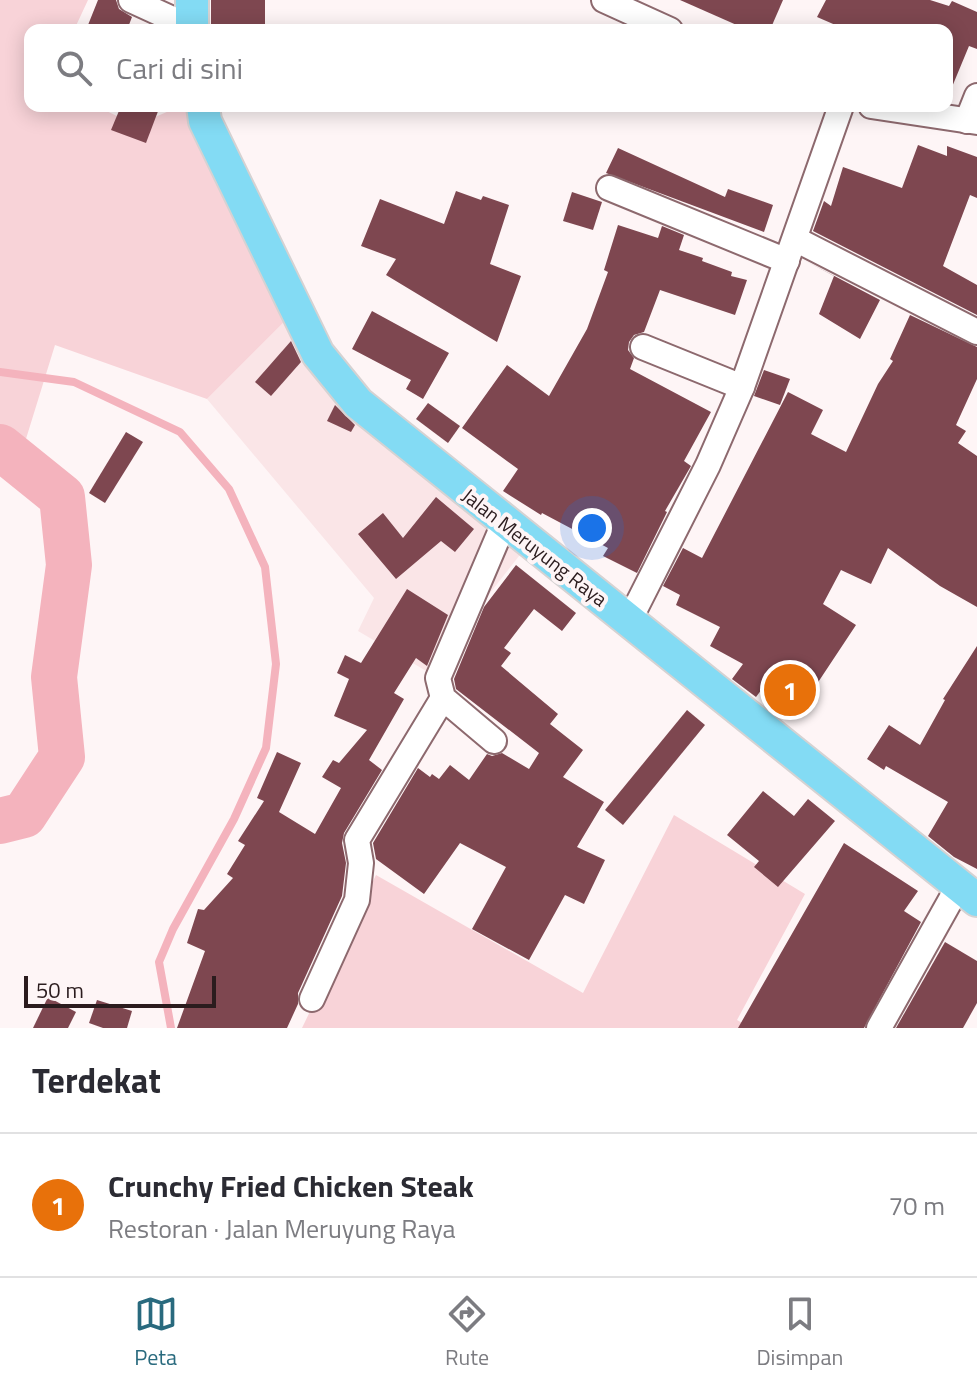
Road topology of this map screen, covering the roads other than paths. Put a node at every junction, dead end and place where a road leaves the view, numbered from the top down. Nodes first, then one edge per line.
1 (131, 0) edge
2 (604, 0) edge
3 (192, 19) edge
4 (657, 24) edge
5 (977, 96) edge
6 (204, 112) edge
7 (839, 112) edge
8 (909, 112) edge
9 (972, 122) edge
10 (609, 188) dead end
11 (791, 250) junction
12 (977, 332) edge
13 (643, 347) dead end
14 (742, 387) junction
15 (504, 523) junction
16 (629, 621) junction
17 (443, 698) junction
18 (494, 741) dead end
19 (968, 893) edge
20 (312, 999) dead end
21 (879, 1028) edge

1 - 3 street
2 - 4 street
5 - 9 street
6 - 15 main road, Jalan Meruyung Raya
7 - 11 street
8 - 9 street
10 - 11 street
11 - 12 street
11 - 14 street
13 - 14 street
14 - 16 street
15 - 16 main road, Jalan Meruyung Raya
15 - 17 street
16 - 19 main road, Jalan Meruyung Raya
17 - 18 street
17 - 20 street
19 - 21 street

